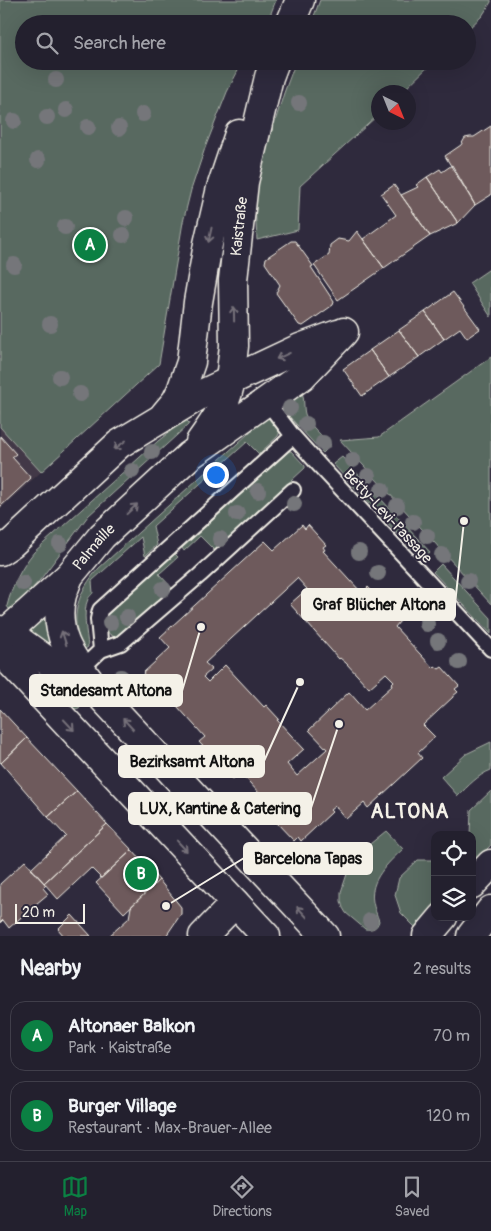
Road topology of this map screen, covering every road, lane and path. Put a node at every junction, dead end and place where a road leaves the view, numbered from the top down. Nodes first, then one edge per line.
1 (300, 0) edge
2 (294, 15) edge
3 (271, 70) edge
4 (272, 70) edge
5 (191, 362) junction
6 (231, 380) junction
7 (212, 401) junction
8 (267, 402) junction
9 (161, 419) junction
10 (296, 438) junction
11 (189, 456) junction
12 (293, 490) dead end
13 (6, 547) edge
14 (0, 570) edge
15 (69, 576) junction
16 (2, 638) edge
17 (491, 649) edge
18 (101, 650) junction
19 (81, 669) junction
20 (99, 694) junction
21 (491, 864) edge
22 (476, 880) edge
23 (235, 903) junction
24 (491, 910) edge
25 (439, 921) edge
26 (203, 936) edge
27 (266, 936) edge
28 (325, 936) edge
29 (426, 936) edge
30 (471, 936) edge

1 - 2 main road
3 -> 5 main road, Kaistraße
6 -> 4 main road, Kaistraße
5 - 7 main road, Kaistraße
5 - 9 main road, Kaistraße
6 - 7 main road, Palmaille
8 -> 6 main road, Palmaille
7 - 8 main road, Palmaille
7 - 9 main road, Palmaille
7 - 11 main road, Palmaille
8 - 10 lane, Betty-Levi-Passage
8 - 11 main road, Palmaille
9 -> 13 main road, Palmaille
10 - 17 lane, Betty-Levi-Passage
10 - 18 lane
15 -> 11 main road, Palmaille
12 - 18 lane
13 - 14 main road, Palmaille
15 - 16 main road, Palmaille
19 -> 15 main road
16 - 20 main road
16 -> 23 main road
18 - 19 lane
19 - 20 main road
28 -> 20 main road
21 - 22 main road
23 - 26 main road
23 - 27 main road
24 - 30 main road
25 - 29 main road

